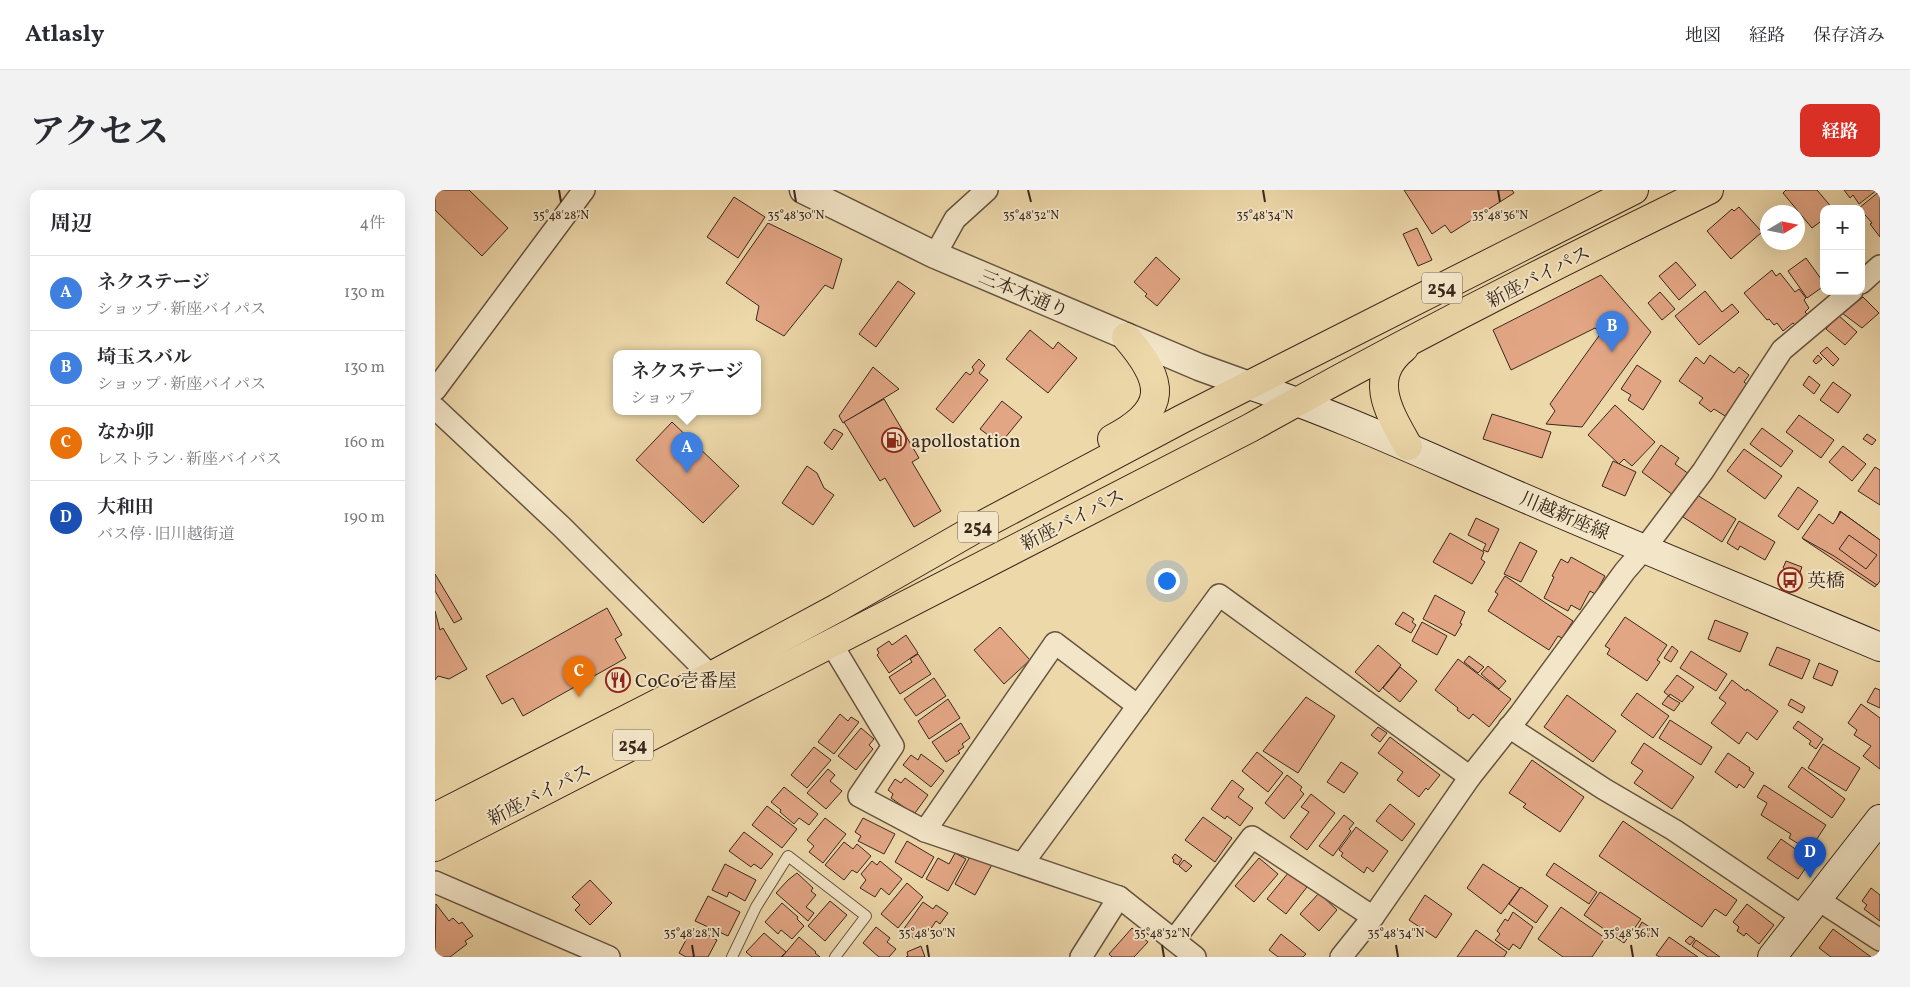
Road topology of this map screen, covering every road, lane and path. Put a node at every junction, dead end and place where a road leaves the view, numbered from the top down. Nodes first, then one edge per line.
1 (584, 190) edge
2 (803, 190) edge
3 (987, 190) edge
4 (1634, 190) edge
5 (1709, 190) edge
6 (935, 255) junction
7 (1880, 266) edge
8 (1865, 279) edge
9 (1847, 295) edge
10 (1126, 337) junction
11 (1413, 340) junction
12 (1249, 386) junction
13 (435, 390) edge
14 (1298, 401) junction
15 (435, 408) edge
16 (1407, 446) junction
17 (973, 530) junction
18 (1645, 548) junction
19 (831, 643) junction
20 (1880, 647) edge
21 (711, 676) junction
22 (1138, 706) junction
23 (1509, 727) junction
24 (1470, 777) junction
25 (435, 817) edge
26 (1879, 822) edge
27 (925, 830) junction
28 (435, 847) edge
29 (1023, 863) junction
30 (435, 882) edge
31 (1119, 897) junction
32 (1810, 908) junction
33 (1373, 917) junction
34 (1174, 940) junction
35 (1880, 940) edge
36 (609, 957) edge
37 (732, 957) edge
38 (835, 957) edge
39 (1081, 957) edge
40 (1195, 957) edge
41 (1341, 957) edge
42 (1772, 957) edge

1 - 13 street
2 - 6 street, 三本木通り
3 - 6 street
4 - 12 highway, 新座バイパス / 254
5 - 11 highway, 新座バイパス / 254
6 - 10 street, 三本木通り
7 - 8 street
9 - 18 street
10 - 12 street, 三本木通り
10 - 17 highway
11 - 14 highway, 新座バイパス / 254
11 - 16 highway
12 - 14 main road, 川越新座線
12 - 17 highway, 新座バイパス / 254
14 - 16 main road, 川越新座線
14 - 19 highway, 新座バイパス / 254
15 - 21 street
16 - 18 main road, 川越新座線
17 - 21 highway, 新座バイパス / 254
18 - 20 main road, 川越新座線
18 - 23 street
19 - 27 street
19 - 28 highway, 新座バイパス / 254
21 - 25 highway, 新座バイパス / 254
22 - 24 street
22 - 27 street
22 - 29 street
23 - 24 street
23 - 32 street
24 - 33 street
26 - 32 main road
27 - 29 street
29 - 31 street
30 - 36 street
31 - 34 street
31 - 39 street
32 - 35 street
32 - 42 main road
33 - 34 street
33 - 41 street
34 - 40 street
37 - 38 lane

